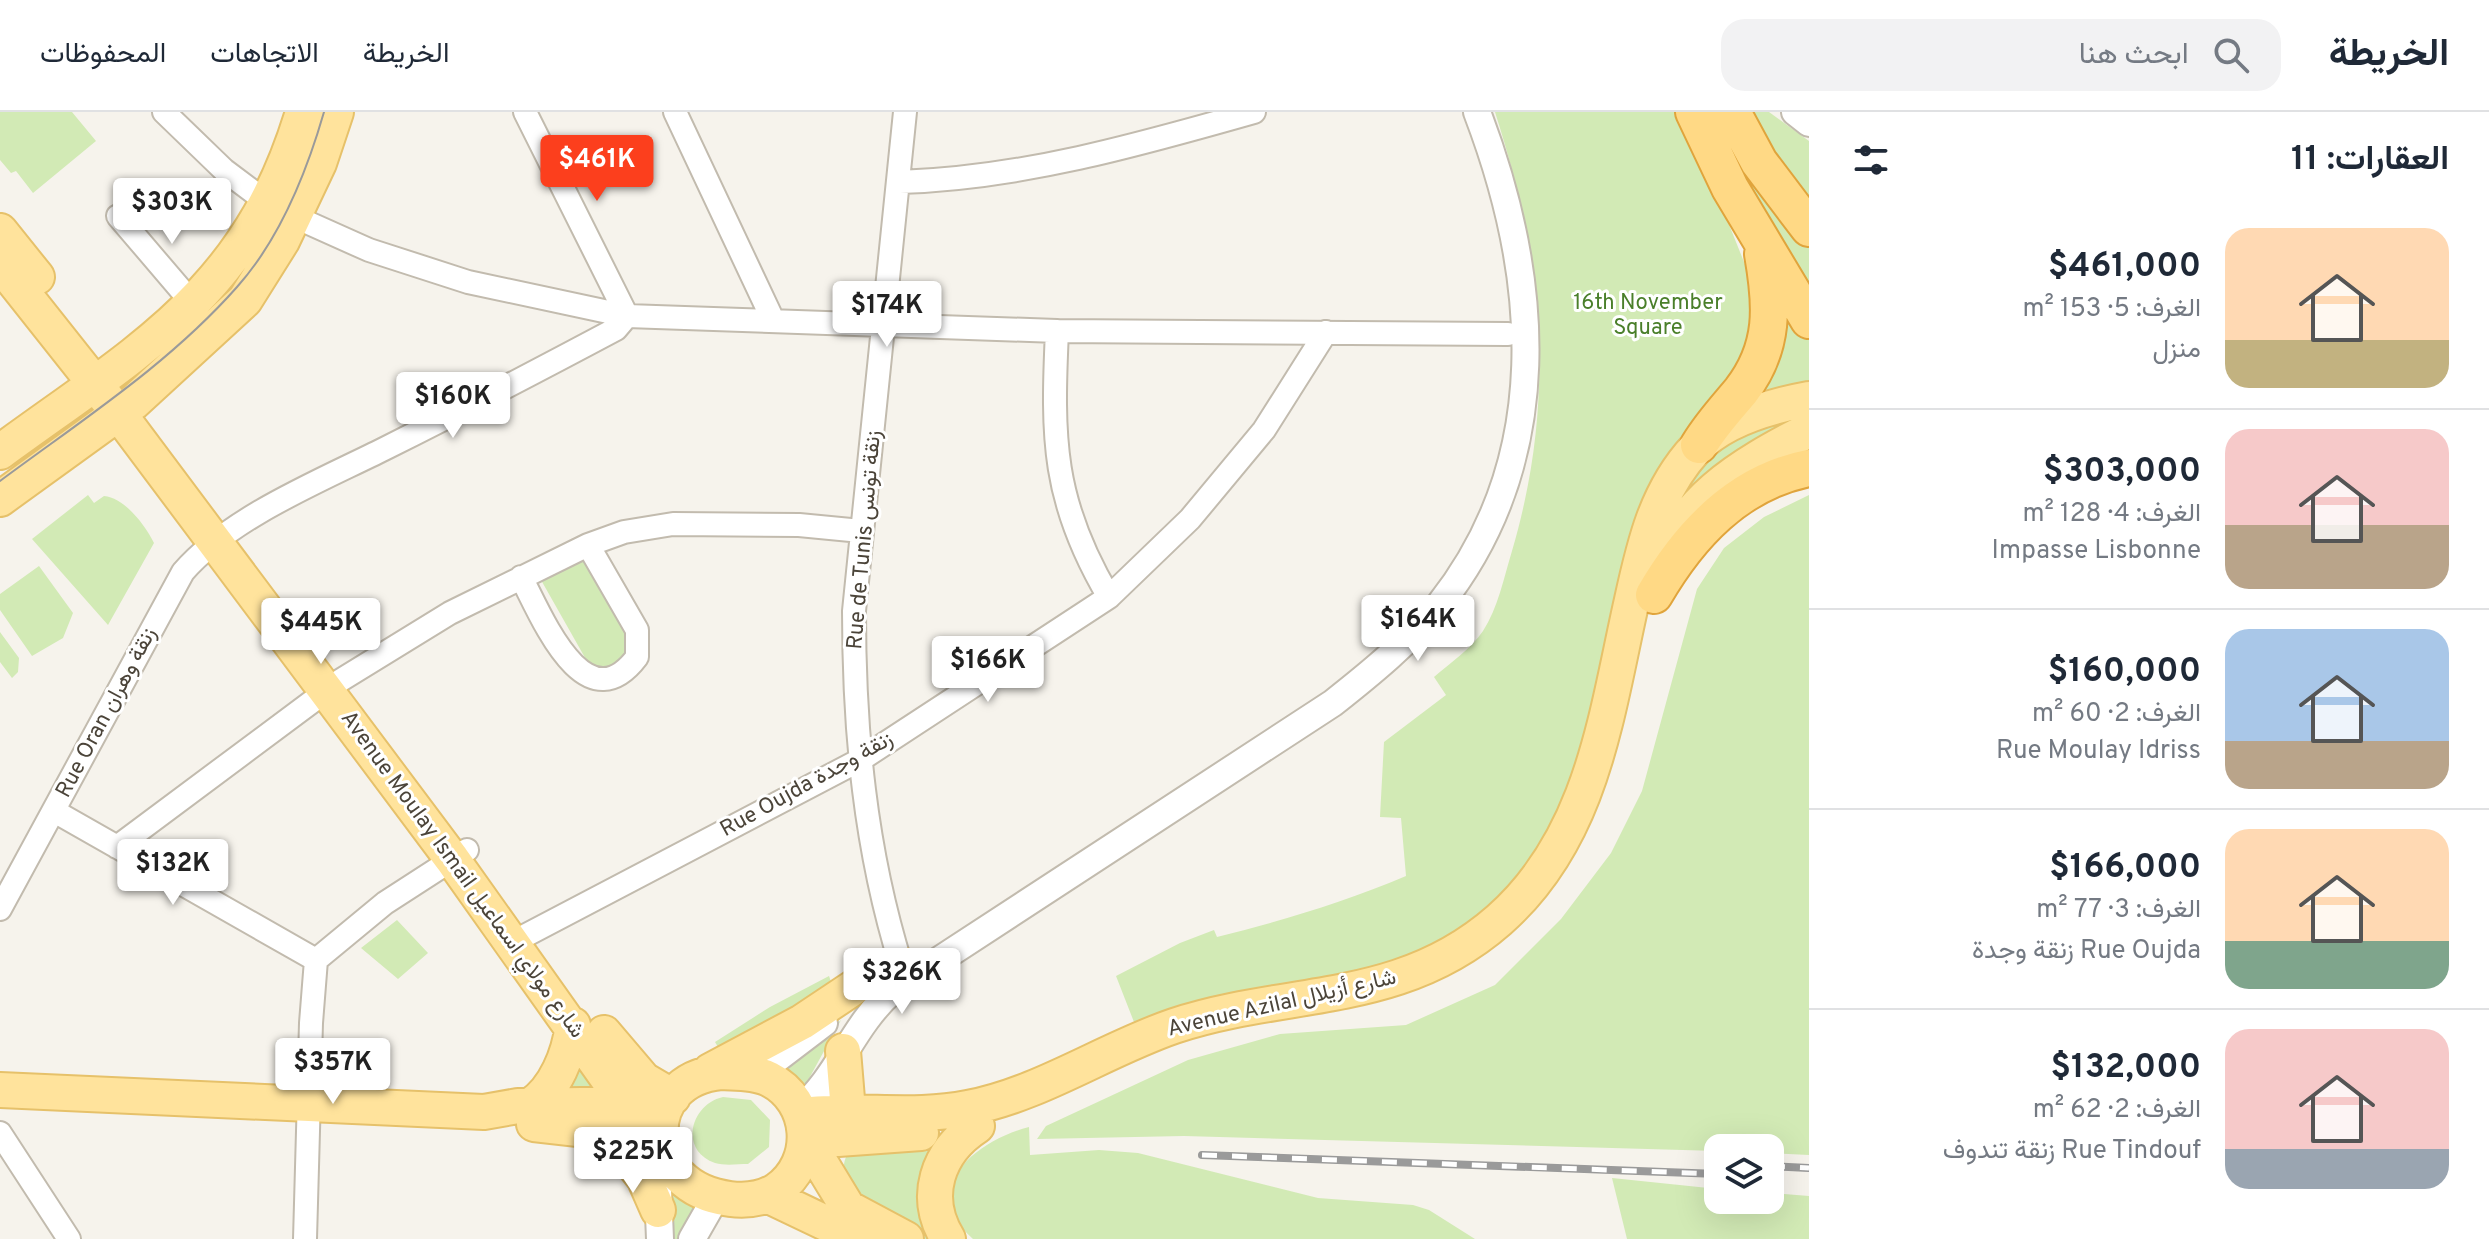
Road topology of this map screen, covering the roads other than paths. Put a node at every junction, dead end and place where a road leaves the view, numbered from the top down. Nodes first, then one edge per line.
1 (164, 112) edge
2 (303, 112) edge
3 (336, 112) edge
4 (525, 112) edge
5 (675, 112) edge
6 (905, 112) edge
7 (1254, 112) edge
8 (1460, 112) edge
9 (1477, 112) edge
10 (1694, 112) edge
11 (1732, 112) edge
12 (1795, 112) edge
13 (1809, 123) edge
14 (900, 182) junction
15 (280, 210) junction
16 (118, 216) dead end
17 (1809, 228) edge
18 (1759, 233) junction
19 (1, 243) edge
20 (194, 305) junction
21 (627, 316) junction
22 (772, 318) junction
23 (1809, 320) edge
24 (886, 326) junction
25 (1057, 331) junction
26 (1326, 332) junction
27 (1508, 334) junction
28 (104, 378) junction
29 (1809, 399) edge
30 (126, 408) junction
31 (1809, 430) edge
32 (1699, 445) junction
33 (0, 452) edge
34 (1809, 468) edge
35 (0, 499) edge
36 (861, 531) junction
37 (222, 536) junction
38 (588, 545) junction
39 (521, 577) junction
40 (1654, 595) junction
41 (1109, 597) junction
42 (333, 685) junction
43 (860, 760) junction
44 (54, 811) junction
45 (117, 847) junction
46 (460, 854) junction
47 (2, 900) edge
48 (520, 938) junction
49 (316, 960) junction
50 (903, 974) junction
51 (573, 1025) junction
52 (843, 1051) junction
53 (757, 1074) junction
54 (702, 1075) junction
55 (0, 1090) edge
56 (671, 1099) junction
57 (310, 1104) junction
58 (628, 1105) junction
59 (530, 1106) junction
60 (848, 1111) junction
61 (484, 1112) junction
62 (803, 1124) junction
63 (977, 1126) junction
64 (0, 1133) edge
65 (612, 1137) junction
66 (662, 1150) junction
67 (767, 1195) junction
68 (716, 1197) junction
69 (659, 1224) edge
70 (69, 1239) edge
71 (305, 1239) edge
72 (692, 1239) edge
73 (859, 1239) edge
74 (906, 1239) edge
75 (948, 1239) edge

1 - 15 street
2 - 15 main road
3 - 15 main road
4 - 21 street
5 - 22 street
6 - 14 street, Rue de Tunis زنقة تونس
7 - 14 street
8 - 27 street
9 - 50 street
10 - 18 highway
11 - 17 highway
12 - 13 street
14 - 24 street, Rue de Tunis زنقة تونس
15 - 20 main road
15 - 21 street
15 - 30 main road
16 - 20 street
18 - 23 highway
18 - 32 highway
19 - 28 main road, Avenue Moulay Ismail شارع مولاي اسماعيل
20 - 28 main road
21 - 22 street
21 - 37 street, Rue Oran زنقة وهران
22 - 24 street
24 - 25 street
24 - 36 street, Rue de Tunis زنقة تونس
25 - 26 street
25 - 41 street
26 - 27 street
26 - 41 street, Rue Oujda زنقة وجدة
27 - 50 street
28 - 30 main road, Avenue Moulay Ismail شارع مولاي اسماعيل
28 - 33 main road
29 - 32 main road, Avenue Azilal شارع أزيلال
30 - 35 main road
30 - 37 main road, Avenue Moulay Ismail شارع مولاي اسماعيل
31 - 40 main road, Avenue Azilal شارع أزيلال
32 - 60 main road, Avenue Azilal شارع أزيلال
34 - 40 highway
36 - 38 street
36 - 43 street, Rue de Tunis زنقة تونس
37 - 42 main road, Avenue Moulay Ismail شارع مولاي اسماعيل
37 - 44 street, Rue Oran زنقة وهران
38 - 39 street
38 - 39 street
39 - 42 street
40 - 63 main road, Avenue Azilal شارع أزيلال
41 - 43 street, Rue Oujda زنقة وجدة
42 - 45 street
42 - 46 main road, Avenue Moulay Ismail شارع مولاي اسماعيل
43 - 48 street, Rue Oujda زنقة وجدة
43 - 50 street, Rue de Tunis زنقة تونس
44 - 45 street
44 - 47 street, Rue Oran زنقة وهران
45 - 49 street
46 - 48 main road, Avenue Moulay Ismail شارع مولاي اسماعيل
46 - 49 street
48 - 51 main road, Avenue Moulay Ismail شارع مولاي اسماعيل
48 - 56 main road, Avenue Moulay Ismail شارع مولاي اسماعيل
49 - 57 street
50 - 52 street
50 - 53 street
50 - 54 main road
51 - 58 main road, Avenue Moulay Ismail شارع مولاي اسماعيل
51 - 59 main road
52 - 60 main road
52 - 62 street
53 - 54 main road
53 - 62 main road
54 - 56 main road
55 - 57 main road
56 - 58 main road
56 - 66 main road
57 - 61 main road
57 - 71 street
58 - 59 main road
58 - 66 main road, Avenue Moulay Ismail شارع مولاي اسماعيل
59 - 61 main road
60 - 62 main road, Avenue Azilal شارع أزيلال
61 - 65 main road
62 - 63 main road, Avenue Azilal شارع أزيلال
62 - 67 main road
62 - 74 main road
63 - 75 main road
64 - 70 street
65 - 66 main road
65 - 69 main road
66 - 68 main road
66 - 69 street
67 - 68 main road
67 - 73 main road
68 - 72 street

